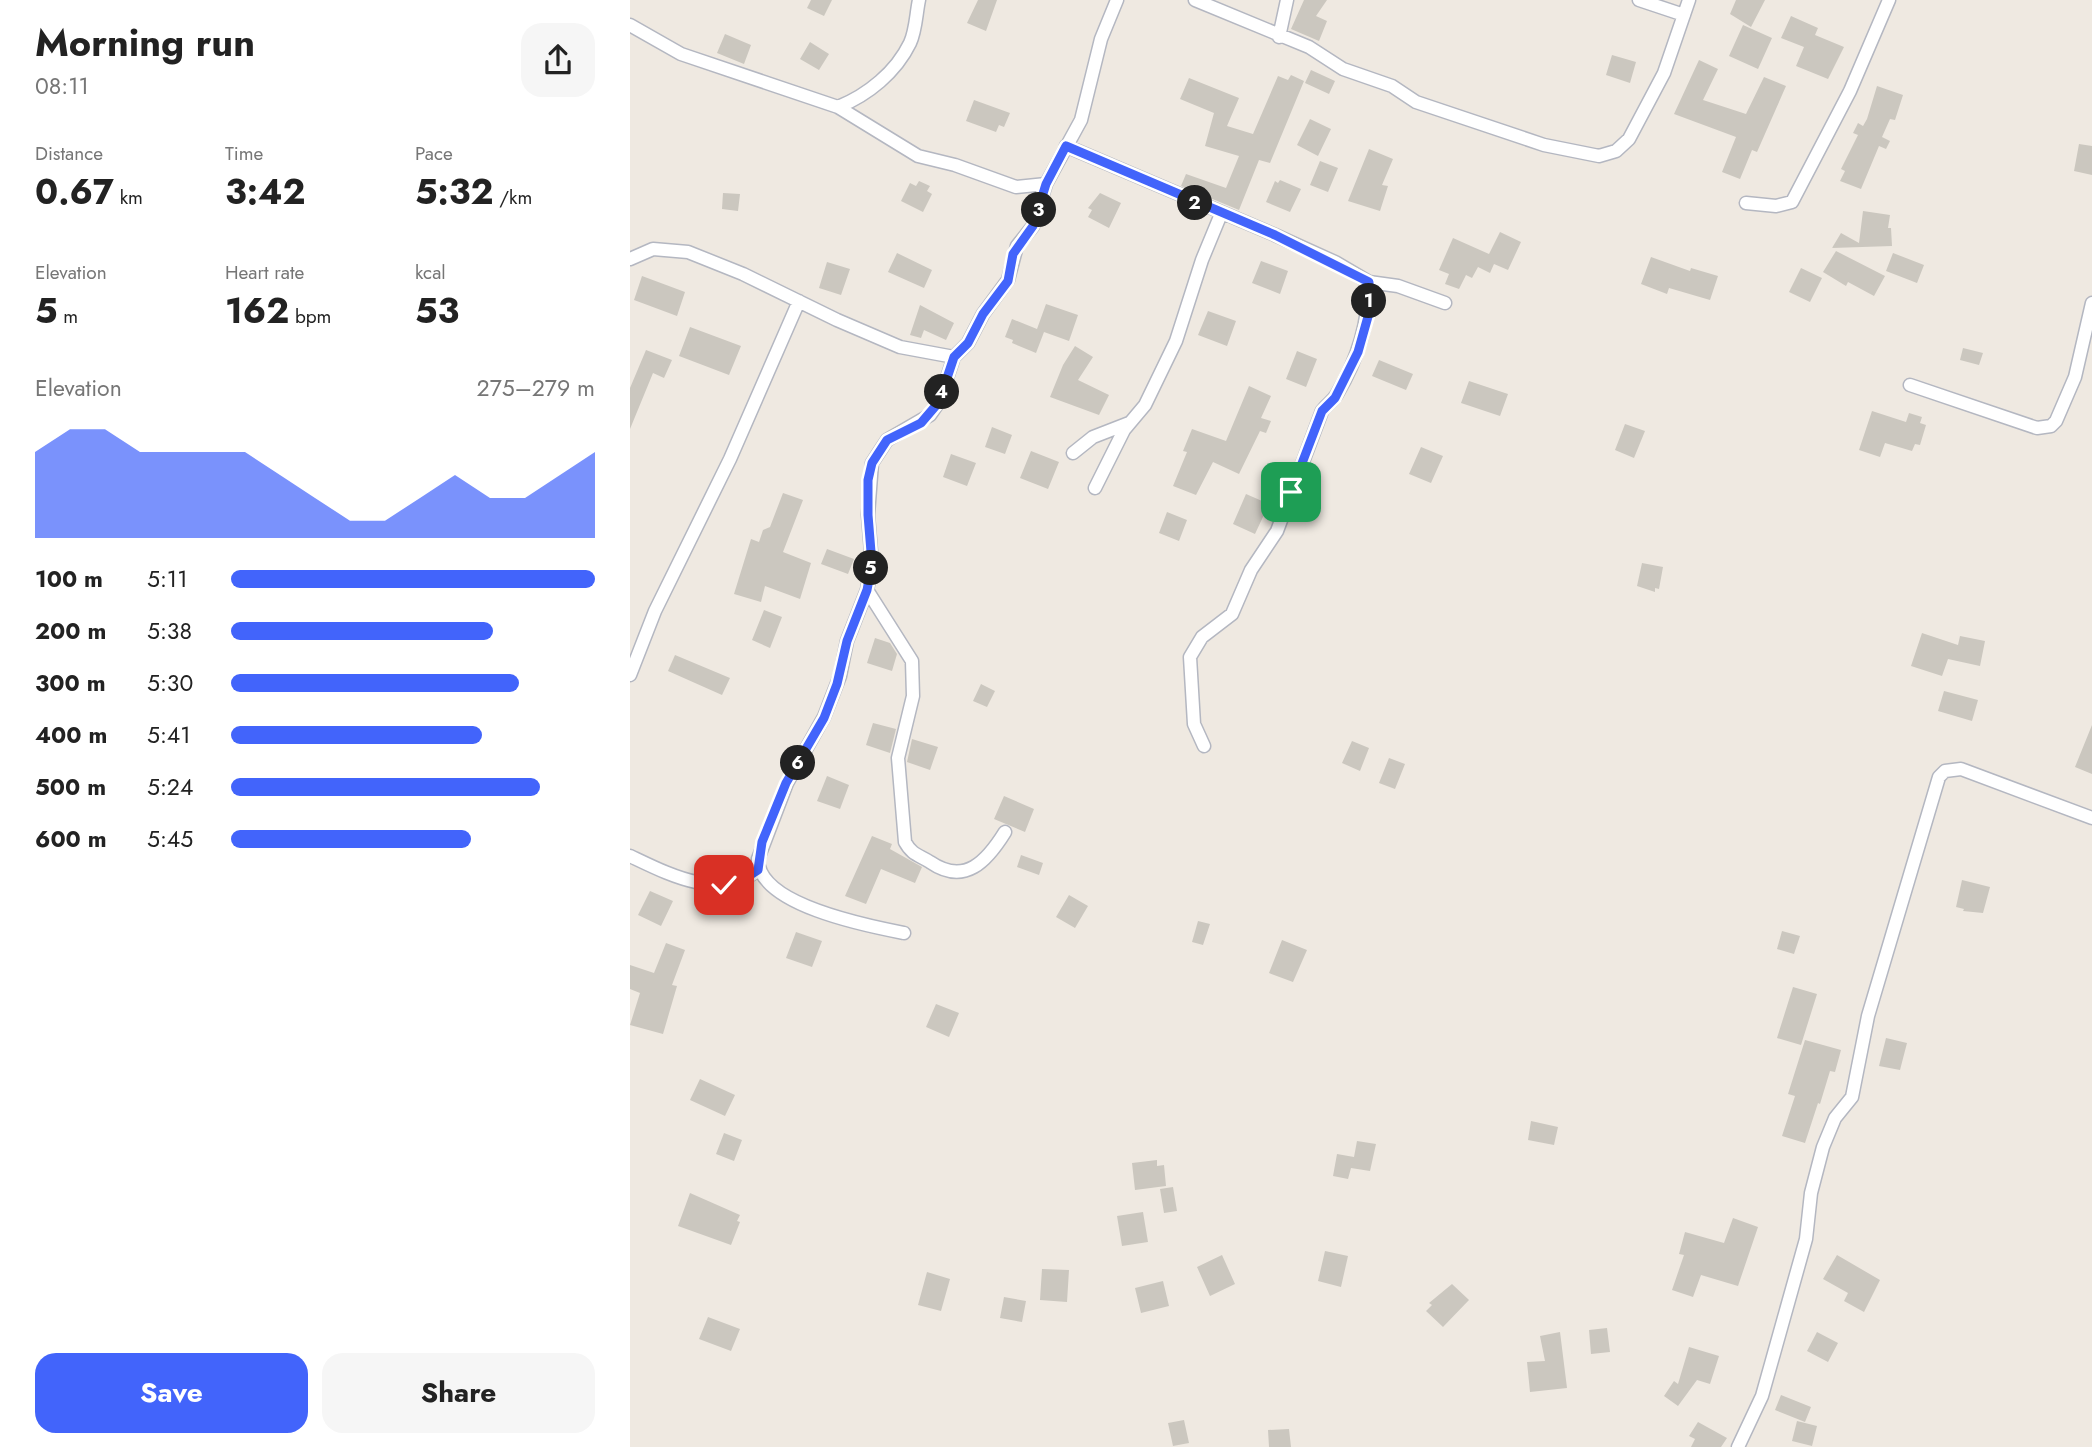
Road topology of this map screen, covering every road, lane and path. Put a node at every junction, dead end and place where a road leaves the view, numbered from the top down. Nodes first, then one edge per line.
1 (919, 0) edge
2 (1117, 0) edge
3 (1195, 0) edge
4 (1287, 0) edge
5 (1639, 0) edge
6 (1689, 0) edge
7 (1889, 0) edge
8 (1684, 15) junction
9 (630, 25) edge
10 (1279, 37) junction
11 (838, 107) junction
12 (1066, 146) junction
13 (1046, 184) junction
14 (1746, 203) dead end
15 (1221, 214) junction
16 (630, 259) edge
17 (1369, 282) junction
18 (800, 301) junction
19 (1445, 303) dead end
20 (2092, 303) edge
21 (954, 357) junction
22 (1910, 385) dead end
23 (1129, 423) junction
24 (1073, 453) dead end
25 (1095, 488) dead end
26 (867, 590) junction
27 (630, 675) edge
28 (1204, 746) dead end
29 (2092, 818) edge
30 (1005, 832) dead end
31 (630, 856) edge
32 (758, 870) junction
33 (904, 933) dead end
34 (1738, 1447) edge

1 - 11 street
2 - 12 street
3 - 10 street
4 - 10 street
5 - 8 street
6 - 8 street
7 - 14 street
8 - 10 street
9 - 11 street
11 - 13 street
12 - 13 street
12 - 15 street
13 - 21 street
15 - 17 street
15 - 23 street
16 - 18 street
17 - 19 street
17 - 28 street
18 - 21 street
18 - 27 street
20 - 22 street
21 - 26 street
23 - 24 street
23 - 25 street
26 - 30 street
26 - 32 street
29 - 34 street
31 - 32 street
32 - 33 street

